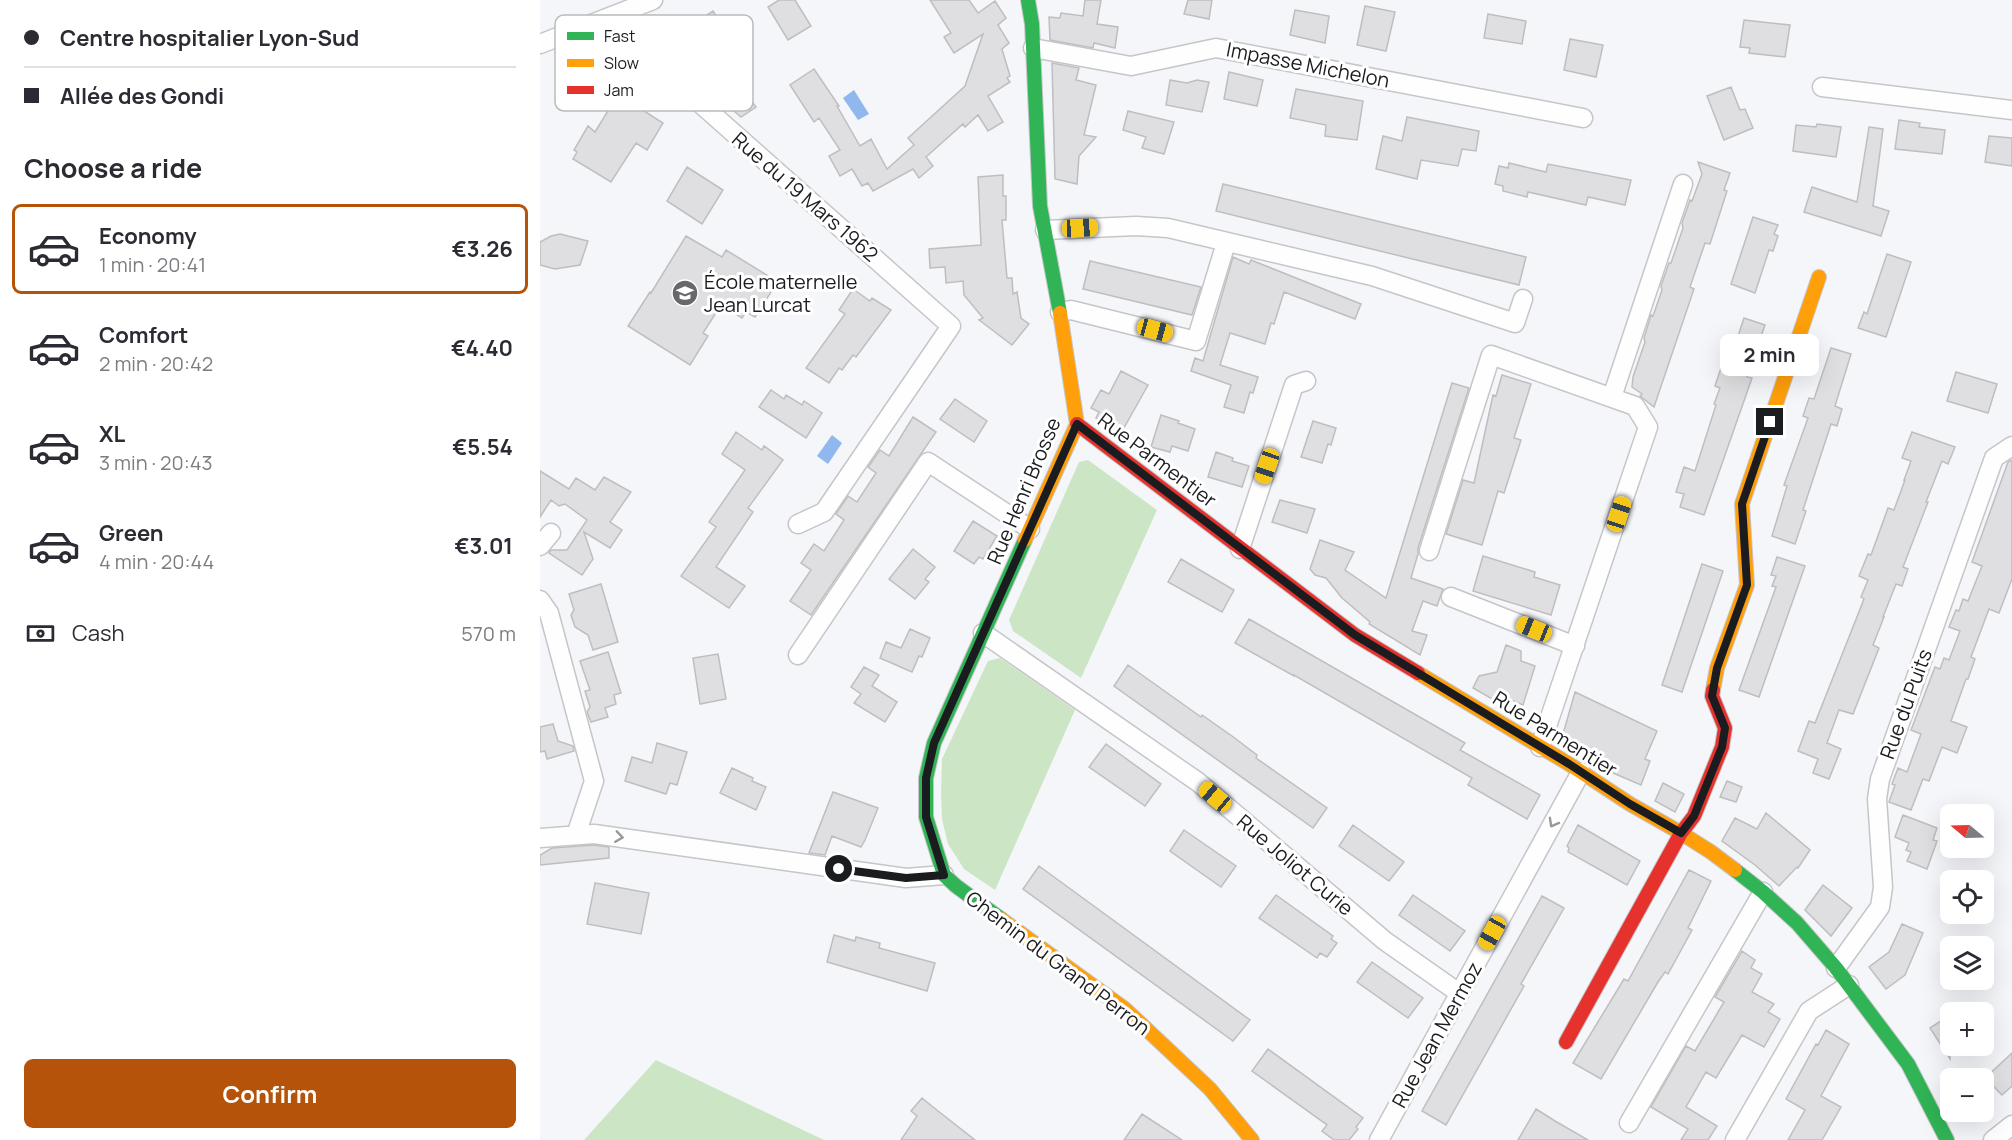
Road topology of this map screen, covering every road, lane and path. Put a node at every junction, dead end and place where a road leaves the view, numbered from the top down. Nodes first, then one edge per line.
1 (653, 0) edge
2 (1028, 0) edge
3 (615, 15) edge
4 (555, 38) edge
5 (540, 44) edge
6 (1033, 48) junction
7 (1822, 87) dead end
8 (2012, 110) edge
9 (709, 111) edge
10 (1583, 118) dead end
11 (1683, 184) dead end
12 (1045, 231) junction
13 (1226, 243) junction
14 (1819, 277) dead end
15 (1523, 298) dead end
16 (1060, 312) junction
17 (1306, 381) dead end
18 (1612, 397) junction
19 (1077, 424) junction
20 (2012, 446) edge
21 (798, 524) dead end
22 (1030, 529) junction
23 (1240, 549) junction
24 (1429, 551) dead end
25 (1451, 597) dead end
26 (540, 600) edge
27 (983, 633) junction
28 (1575, 646) junction
29 (798, 655) dead end
30 (1540, 747) junction
31 (1581, 772) junction
32 (1681, 833) junction
33 (576, 835) junction
34 (540, 838) edge
35 (944, 875) junction
36 (1763, 892) junction
37 (1836, 968) junction
38 (1849, 985) junction
39 (1459, 993) junction
40 (1566, 1042) dead end
41 (1629, 1123) dead end
42 (2011, 1127) edge
43 (1252, 1140) edge
44 (1379, 1140) edge
45 (1735, 1140) edge
46 (1947, 1140) edge
47 (1994, 1140) edge

1 - 3 street
2 - 6 street, Rue Henri Brosse
4 - 5 street
6 - 10 street, Impasse Michelon
6 - 12 street, Rue Henri Brosse
7 - 8 street
9 - 21 street, Rue du 19 Mars 1962
11 - 18 street
12 - 13 street
12 - 16 street, Rue Henri Brosse
13 - 15 street
13 - 16 street
14 - 32 street
16 - 19 street, Rue Henri Brosse
17 - 23 street
18 - 24 street
18 - 28 street
19 - 22 street, Rue Henri Brosse
19 - 23 street, Rue Parmentier
20 - 37 street, Rue du Puits
22 - 27 street, Rue Henri Brosse
22 - 29 street
23 - 30 street, Rue Parmentier
25 - 28 street
26 - 33 street
27 - 35 street, Rue Henri Brosse
27 - 39 street, Rue Joliot Curie
28 - 30 street
30 - 31 street, Rue Parmentier
31 - 32 street, Rue Parmentier
31 -> 39 street, Rue Jean Mermoz
32 - 36 street, Rue Parmentier
32 - 40 street
33 - 34 street
33 -> 35 street
35 - 43 street, Chemin du Grand Perron
36 - 37 street, Rue Parmentier
36 - 41 street
37 - 38 street, Rue Parmentier
38 - 45 street
38 - 46 street, Rue Parmentier
39 - 44 street, Rue Jean Mermoz
42 - 47 street

